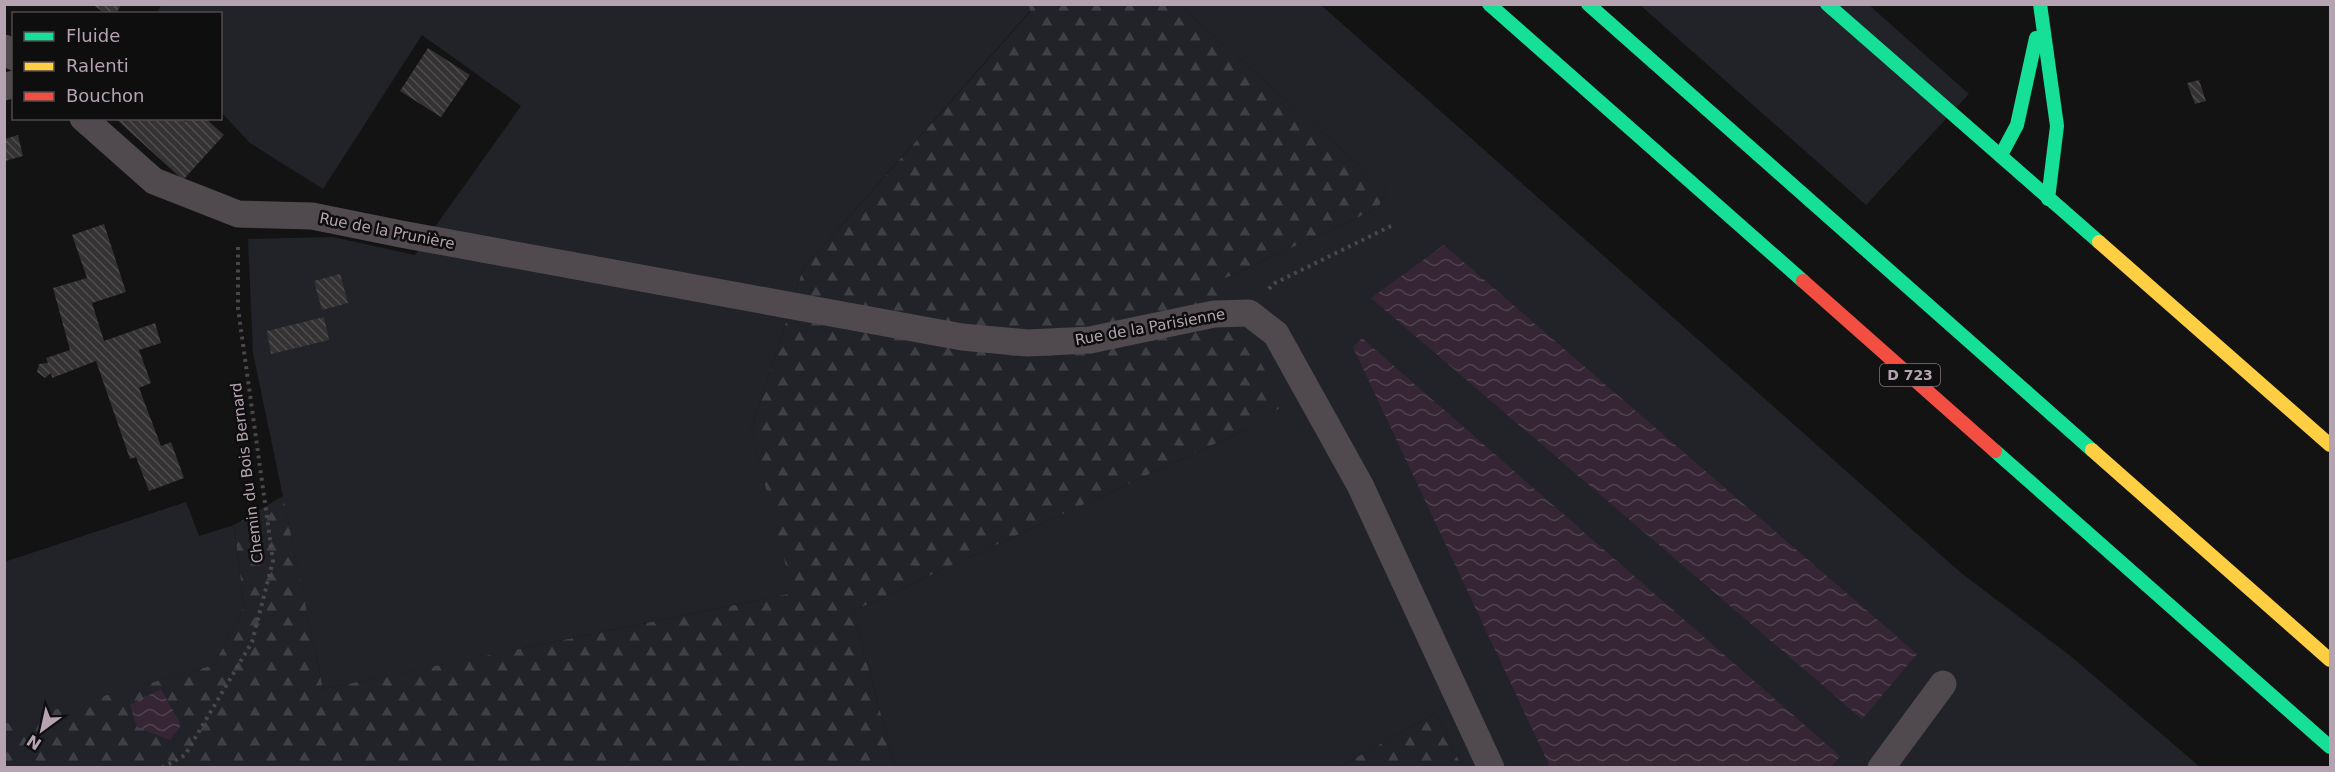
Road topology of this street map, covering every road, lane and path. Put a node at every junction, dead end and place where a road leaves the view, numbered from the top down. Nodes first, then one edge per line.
1 (1489, 4) edge
2 (1588, 4) edge
3 (1827, 4) edge
4 (2040, 10) edge
5 (85, 120) edge
6 (2001, 155) junction
7 (2048, 199) junction
8 (238, 214) junction
9 (1393, 225) dead end
10 (716, 292) joint
11 (1249, 313) junction
12 (2331, 445) edge
13 (2331, 660) edge
14 (1943, 684) dead end
15 (2331, 747) edge
16 (162, 768) edge
17 (1491, 768) edge
18 (1881, 768) edge

1 - 15 main road, D 723
2 - 13 main road
3 - 6 main road
4 - 6 main road
4 - 7 main road
5 - 8 street, Rue de la Prunière
6 - 7 main road
7 - 12 main road
8 - 10 street, Rue de la Prunière
8 - 16 path, Chemin du Bois Bernard
9 - 11 path
10 - 11 street, Rue de la Parisienne
11 - 17 street
14 - 18 street

